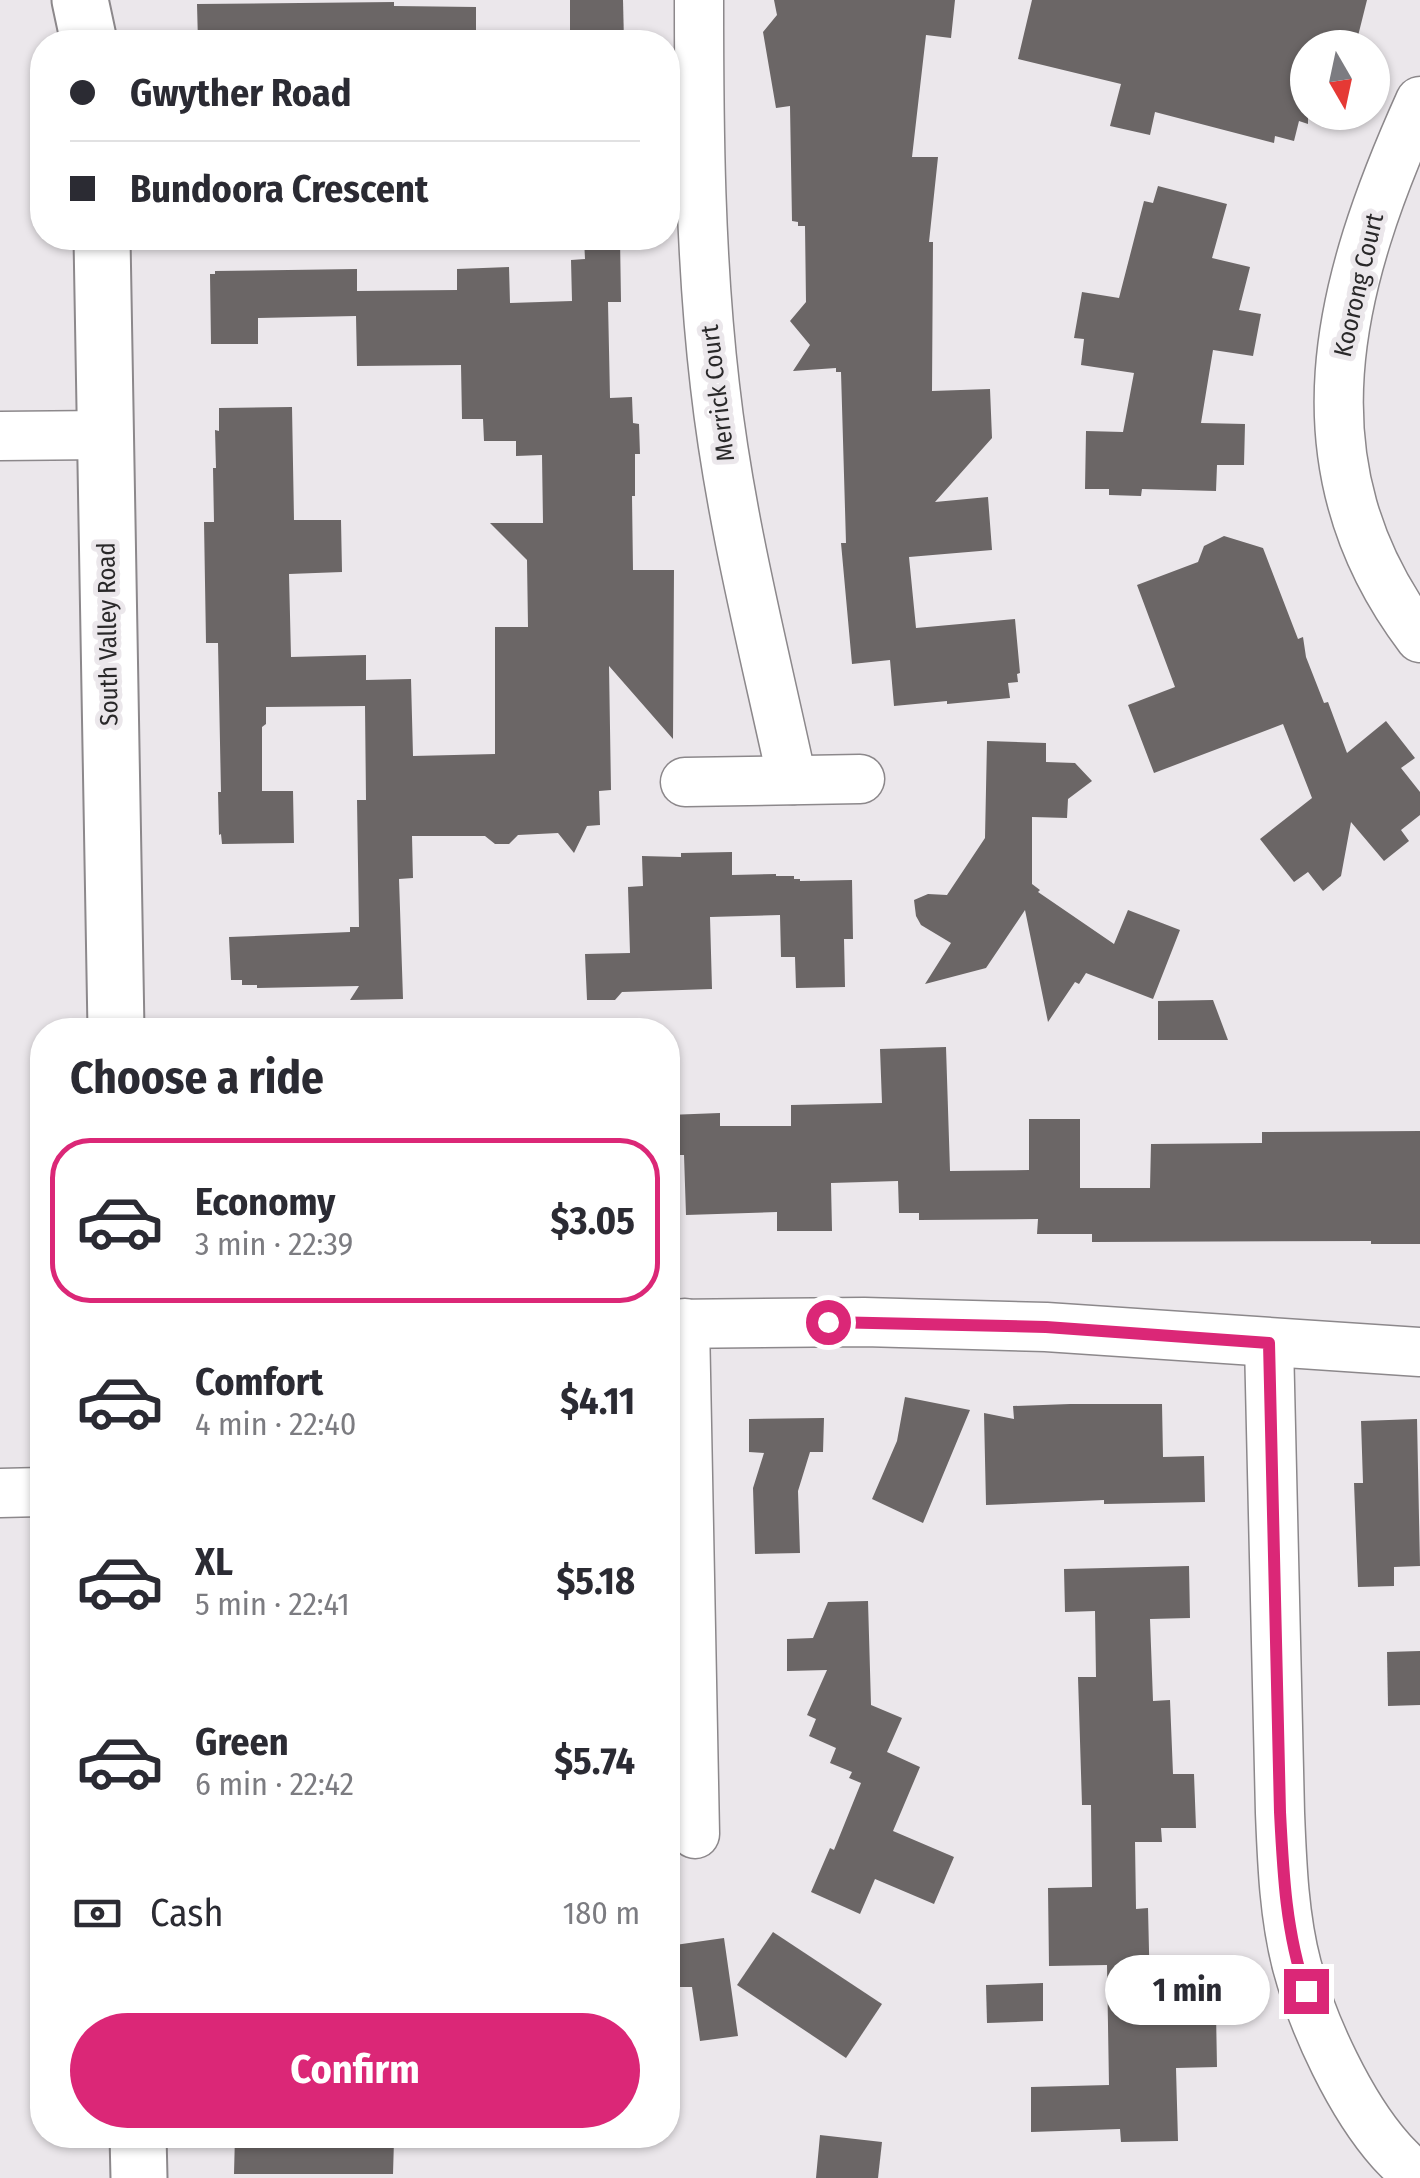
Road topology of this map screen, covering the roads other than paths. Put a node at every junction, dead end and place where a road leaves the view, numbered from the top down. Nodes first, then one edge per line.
1 (80, 0) edge
2 (114, 0) edge
3 (699, 0) edge
4 (86, 30) edge
5 (110, 30) edge
6 (1420, 100) edge
7 (102, 250) edge
8 (104, 435) junction
9 (0, 436) edge
10 (1420, 638) edge
11 (860, 779) dead end
12 (792, 780) junction
13 (685, 782) dead end
14 (116, 1018) edge
15 (680, 1324) edge
16 (1269, 1343) junction
17 (1420, 1352) edge
18 (680, 1431) edge
19 (30, 1492) edge
20 (0, 1493) edge
21 (695, 1834) dead end
22 (138, 2148) edge
23 (139, 2178) edge
24 (1418, 2178) edge

1 - 4 main road
2 - 5 main road
3 - 12 street, Merrick Court
6 - 10 street, Koorong Court
7 - 8 main road, South Valley Road
8 - 9 street
8 - 14 main road, South Valley Road
11 - 12 street
12 - 13 street
15 - 16 street
16 - 17 street
16 - 24 street
18 - 21 street
19 - 20 street
22 - 23 main road

